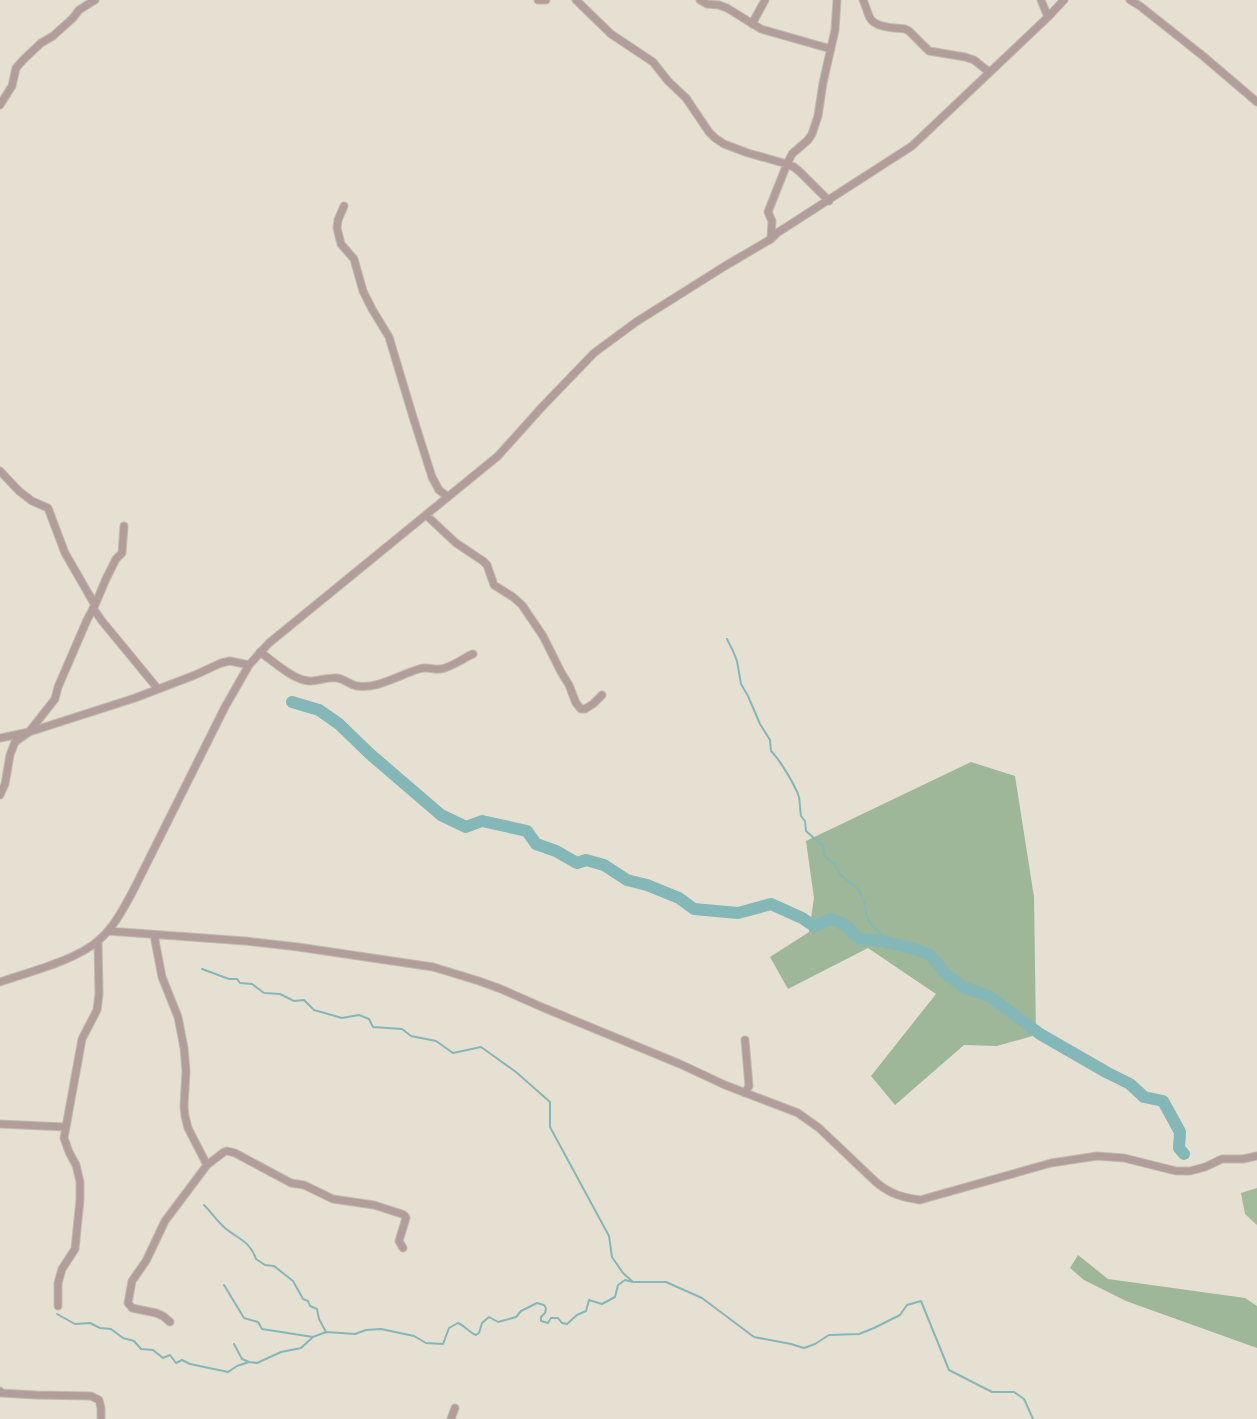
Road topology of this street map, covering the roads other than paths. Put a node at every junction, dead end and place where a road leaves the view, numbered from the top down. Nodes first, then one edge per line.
1 (95, 0) edge
2 (538, 0) edge
3 (546, 0) edge
4 (576, 0) edge
5 (700, 0) edge
6 (765, 0) edge
7 (838, 0) edge
8 (863, 0) edge
9 (1041, 0) edge
10 (1064, 0) edge
11 (1130, 0) edge
12 (1048, 17) junction
13 (752, 24) junction
14 (831, 49) junction
15 (989, 72) junction
16 (1257, 102) edge
17 (0, 105) edge
18 (787, 164) junction
19 (829, 201) junction
20 (344, 206) dead end
21 (771, 239) junction
22 (0, 471) edge
23 (448, 497) junction
24 (426, 515) junction
25 (124, 526) dead end
26 (94, 607) junction
27 (260, 652) junction
28 (473, 654) dead end
29 (249, 665) junction
30 (158, 689) junction
31 (602, 695) dead end
32 (29, 732) junction
33 (0, 738) edge
34 (0, 794) edge
35 (108, 931) junction
36 (154, 935) junction
37 (98, 941) junction
38 (0, 982) edge
39 (745, 1040) dead end
40 (745, 1093) junction
41 (0, 1124) edge
42 (65, 1127) junction
43 (1257, 1156) edge
44 (207, 1165) junction
45 (403, 1248) dead end
46 (58, 1306) dead end
47 (170, 1322) dead end
48 (0, 1392) edge
49 (455, 1408) dead end
50 (102, 1419) edge
51 (451, 1419) edge

1 - 17 street
2 - 3 street
4 - 18 street
5 - 13 street
6 - 13 street
7 - 14 street
8 - 15 street
9 - 12 street
10 - 12 street
11 - 16 street
12 - 15 street
13 - 14 street
14 - 18 street
15 - 19 street
18 - 19 street
18 - 21 street
19 - 21 street
20 - 23 street
21 - 23 street
22 - 26 street
23 - 24 street
24 - 27 street
24 - 31 street
25 - 26 street
26 - 30 street
26 - 32 street
27 - 28 street
27 - 29 street
29 - 30 street
29 - 35 street
30 - 32 street
32 - 33 street
32 - 34 street
35 - 36 street
35 - 37 street
36 - 40 street
36 - 44 street
37 - 38 street
37 - 42 street
39 - 40 street
40 - 43 street
41 - 42 street
42 - 46 street
44 - 45 street
44 - 47 street
48 - 50 street
49 - 51 street

